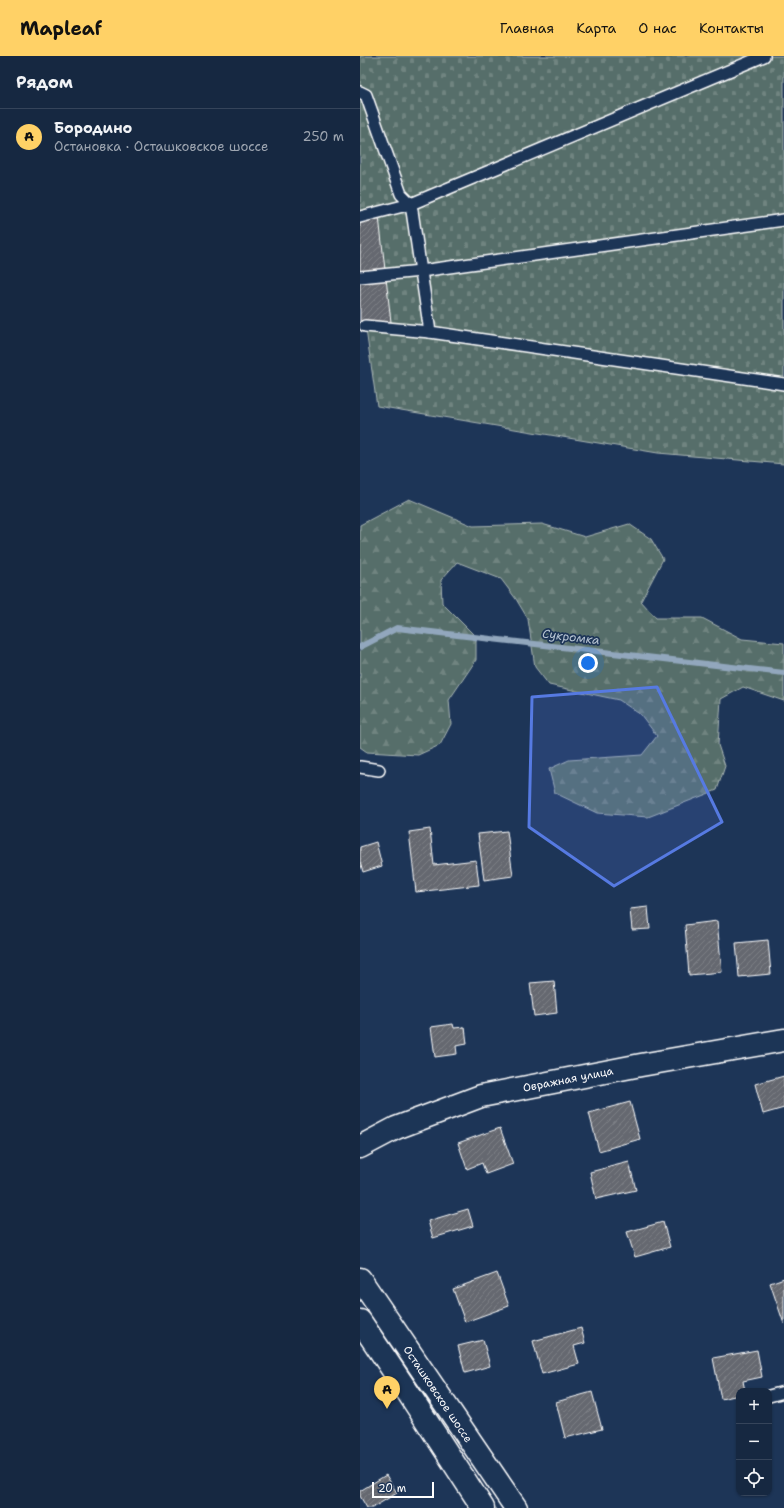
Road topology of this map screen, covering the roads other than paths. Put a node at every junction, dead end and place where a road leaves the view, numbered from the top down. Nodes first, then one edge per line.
1 (764, 56) edge
2 (360, 92) edge
3 (411, 204) junction
4 (360, 217) edge
5 (784, 220) edge
6 (421, 271) junction
7 (360, 277) edge
8 (365, 326) dead end
9 (430, 332) junction
10 (784, 384) edge
11 (360, 767) edge
12 (379, 770) dead end
13 (784, 1040) edge
14 (360, 1147) edge
15 (360, 1279) edge
16 (360, 1321) edge
17 (784, 1392) edge
18 (772, 1395) edge
19 (484, 1508) edge
20 (516, 1508) edge

1 - 3 lane
2 - 3 lane
3 - 4 lane
3 - 6 lane
5 - 6 lane
6 - 7 lane
6 - 9 lane
8 - 9 lane
9 - 10 lane
11 - 12 lane
13 - 14 main road, Овражная улица
15 - 20 main road, Осташковское шоссе
16 - 19 main road
17 - 18 lane

